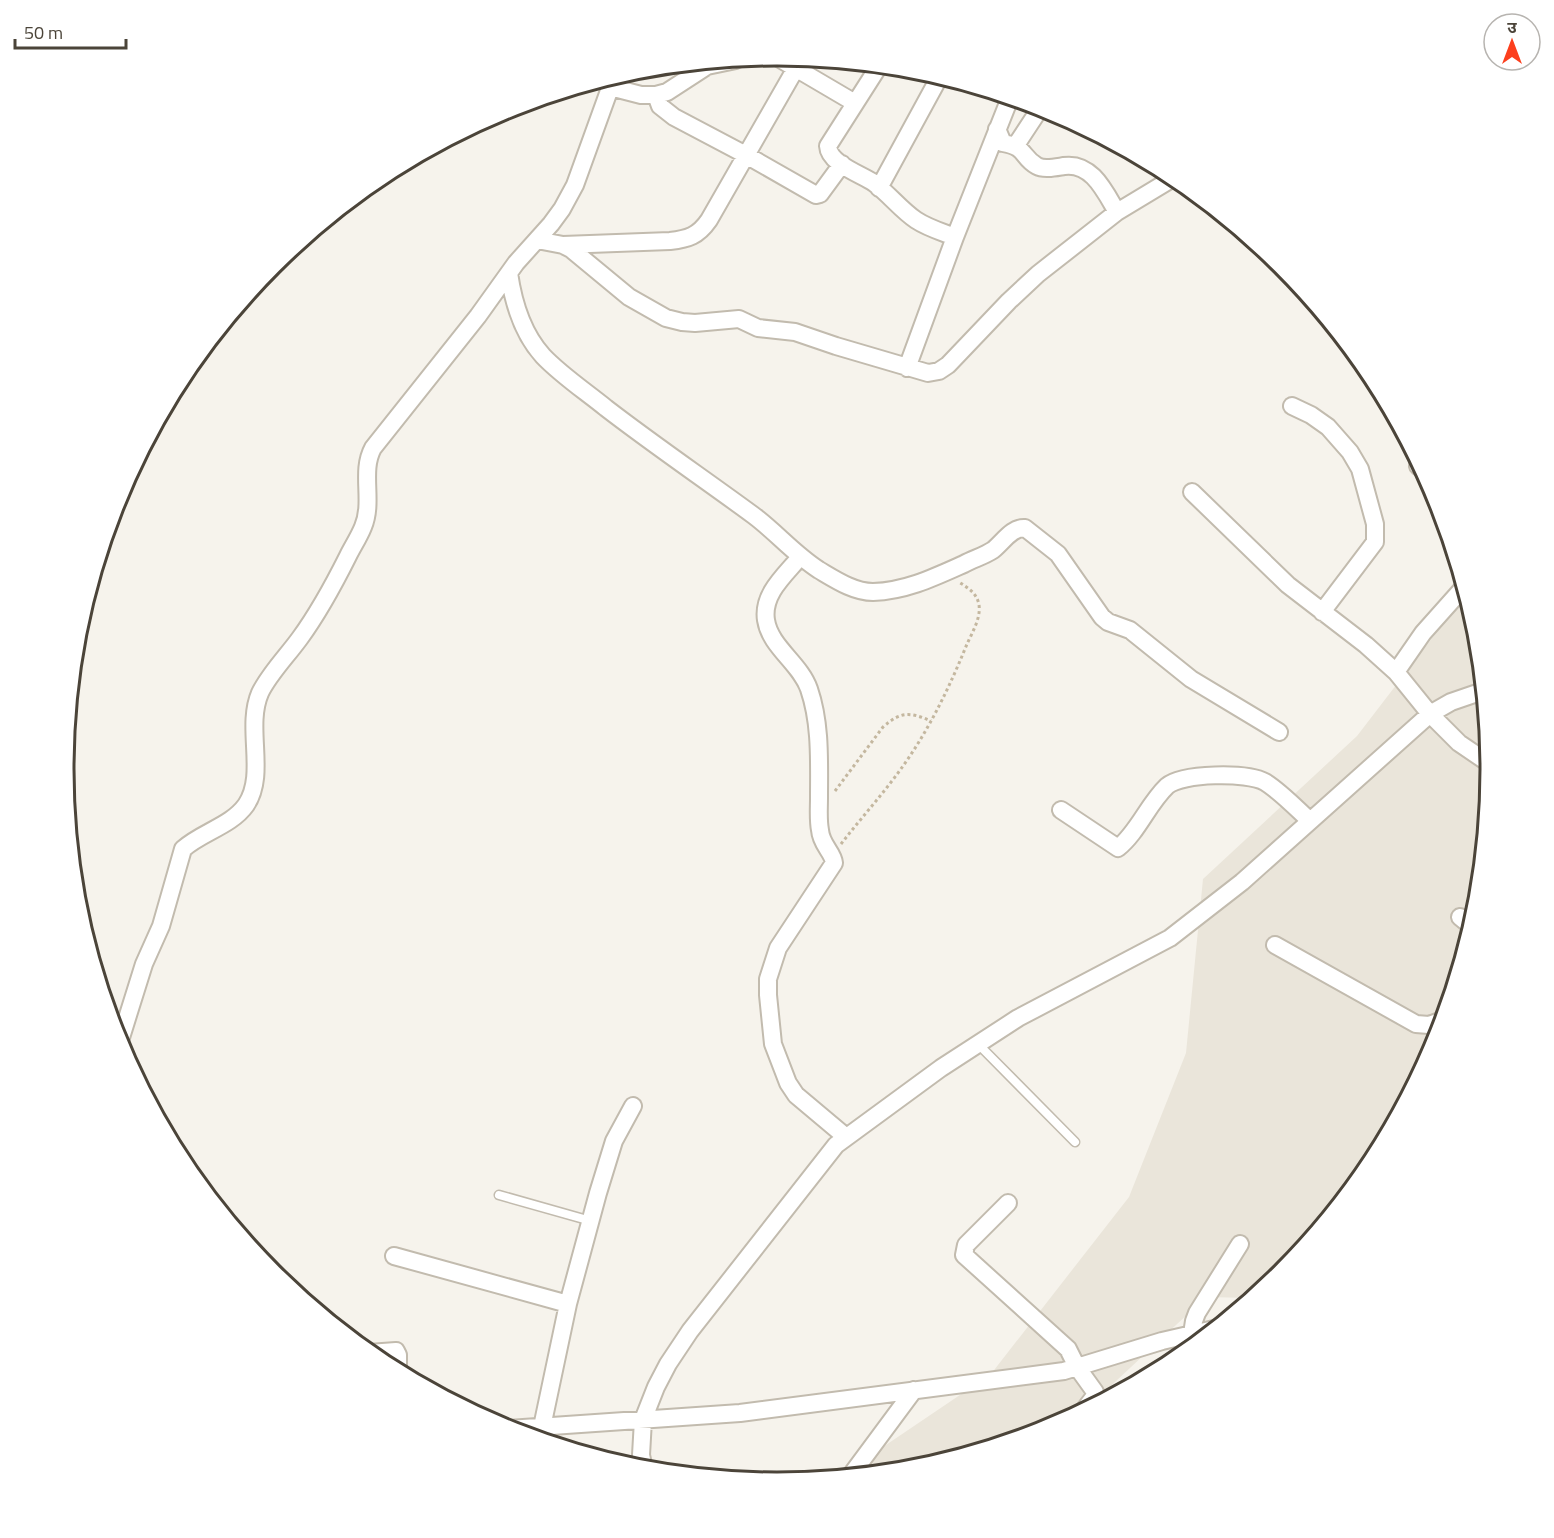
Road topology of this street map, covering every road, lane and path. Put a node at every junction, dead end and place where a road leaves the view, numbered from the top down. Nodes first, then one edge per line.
1 (796, 68) joint
2 (700, 71) edge
3 (874, 73) edge
4 (618, 85) edge
5 (935, 85) edge
6 (610, 87) edge
7 (656, 95) junction
8 (855, 103) junction
9 (1007, 105) edge
10 (1035, 116) edge
11 (997, 129) junction
12 (1016, 146) junction
13 (746, 155) junction
14 (842, 164) junction
15 (1166, 183) edge
16 (879, 188) junction
17 (1116, 212) junction
18 (955, 237) junction
19 (537, 240) junction
20 (563, 245) junction
21 (509, 273) junction
22 (907, 368) junction
23 (1292, 405) dead end
24 (1192, 492) dead end
25 (800, 557) junction
26 (945, 573) junction
27 (1458, 594) edge
28 (1322, 612) junction
29 (1396, 672) junction
30 (1475, 694) edge
31 (1430, 714) junction
32 (931, 721) junction
33 (1279, 732) dead end
34 (1479, 757) edge
35 (1061, 810) dead end
36 (819, 812) junction
37 (1310, 821) junction
38 (832, 856) junction
39 (1275, 945) dead end
40 (1431, 1024) edge
41 (124, 1028) edge
42 (978, 1044) junction
43 (633, 1106) dead end
44 (846, 1137) junction
45 (1075, 1142) dead end
46 (499, 1195) dead end
47 (1008, 1203) dead end
48 (591, 1221) junction
49 (1240, 1244) dead end
50 (394, 1256) dead end
51 (568, 1304) junction
52 (1197, 1333) edge
53 (1192, 1334) junction
54 (383, 1352) edge
55 (398, 1361) edge
56 (1077, 1367) junction
57 (914, 1390) junction
58 (1094, 1397) edge
59 (643, 1420) junction
60 (560, 1426) junction
61 (542, 1427) junction
62 (532, 1428) edge
63 (556, 1437) edge
64 (642, 1458) edge
65 (857, 1467) edge

1 - 8 street
1 - 13 street
2 - 7 street
3 - 8 street
4 - 7 street
5 - 16 street
6 - 19 street
7 - 13 street
8 - 14 street
9 - 11 street
10 - 12 street
11 - 12 street
11 - 18 street
12 - 17 street
13 - 14 street
13 - 20 street
14 - 16 street
15 - 17 street
16 - 18 street
17 - 22 street
18 - 22 street
19 - 20 street
19 - 21 street
20 - 22 street
21 - 25 street
21 - 41 street
23 - 28 street
24 - 28 street
25 - 26 street
25 - 36 street
26 - 32 path
26 - 33 street
27 - 29 street
28 - 29 street
29 - 31 street
30 - 31 street
31 - 34 street
31 - 37 street
32 - 36 path
32 - 38 path
35 - 37 street
36 - 38 street
37 - 42 street
38 - 44 street
39 - 40 street
42 - 44 street
42 - 45 lane
43 - 48 street
44 - 59 street
46 - 48 lane
47 - 56 street
48 - 51 street
49 - 53 street
50 - 51 street
51 - 61 street
52 - 53 street
53 - 56 street
54 - 55 street
56 - 57 street
56 - 58 street
57 - 59 street
57 - 65 street
59 - 60 street
59 - 64 street
60 - 61 street
60 - 63 street
61 - 62 street

